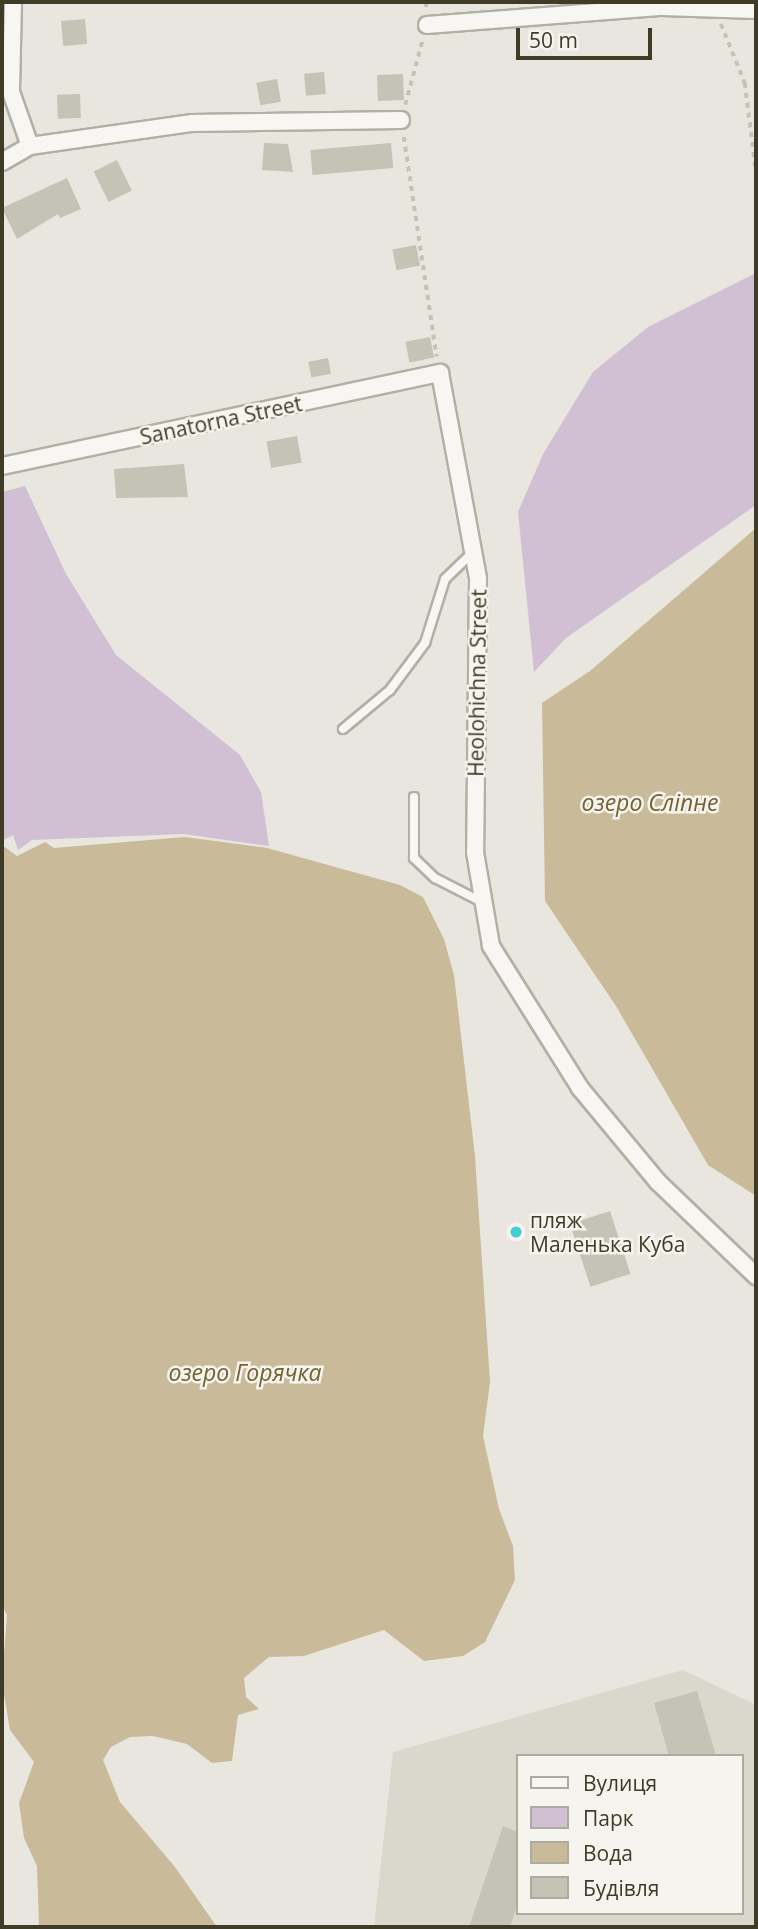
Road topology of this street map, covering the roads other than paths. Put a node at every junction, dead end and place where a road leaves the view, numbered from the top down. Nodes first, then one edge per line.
1 (13, 2) edge
2 (591, 7) edge
3 (756, 10) edge
4 (427, 25) road end
5 (401, 120) road end
6 (30, 146) junction
7 (2, 162) edge
8 (440, 373) joint
9 (2, 466) edge
10 (474, 551) junction
11 (343, 729) dead end
12 (414, 797) dead end
13 (480, 901) junction
14 (756, 1276) edge

1 - 6 street
2 - 3 street
2 - 4 street
5 - 6 street
6 - 7 street
8 - 9 street, Sanatorna Street
8 - 10 street, Heolohichna Street
10 - 11 lane
10 - 13 street, Heolohichna Street
12 - 13 lane
13 - 14 street, Heolohichna Street

